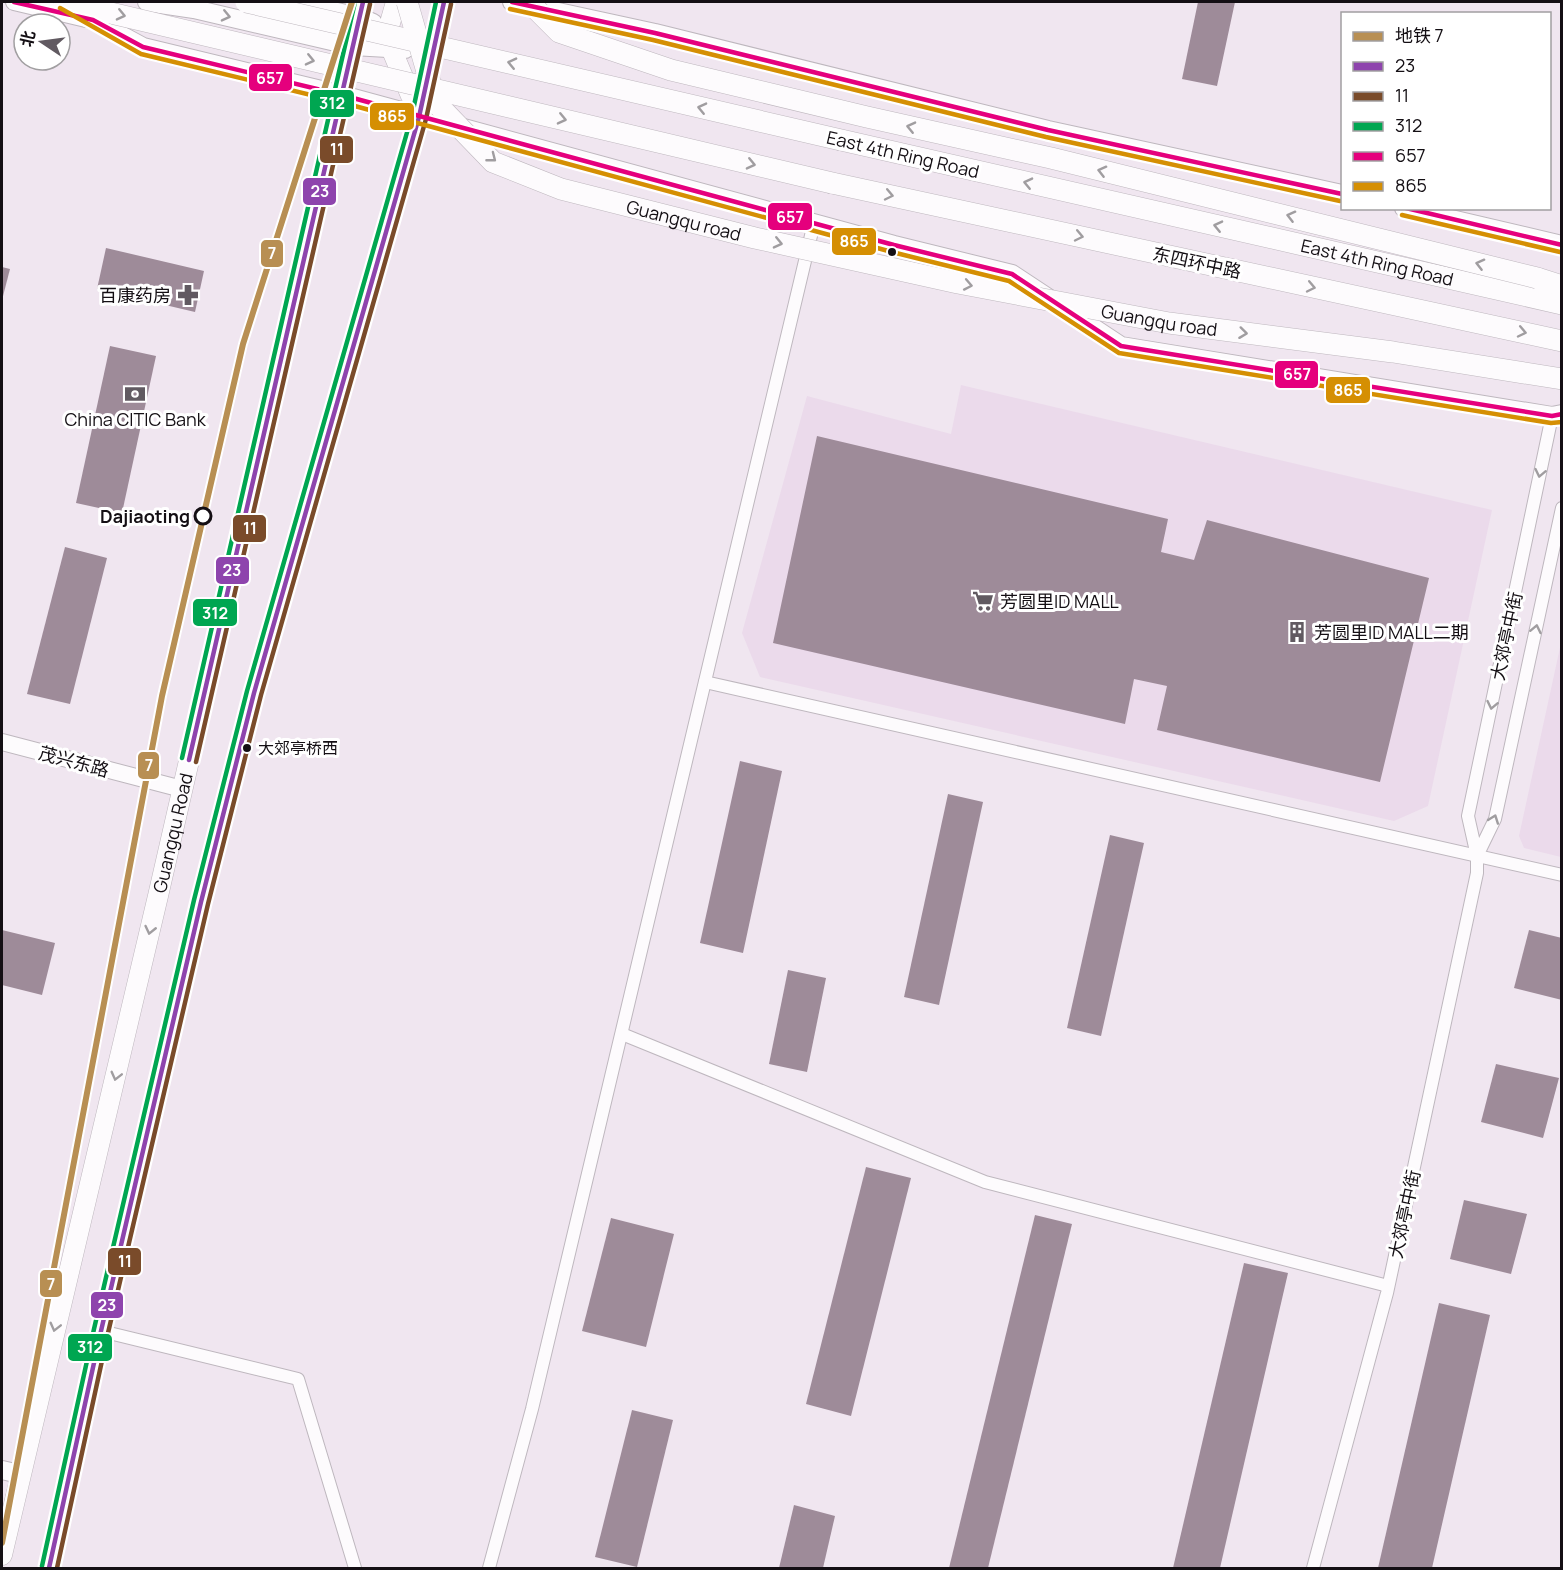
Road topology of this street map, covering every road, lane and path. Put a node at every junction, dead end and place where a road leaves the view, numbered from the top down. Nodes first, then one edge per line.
1 (14, 2) edge
2 (64, 2) edge
3 (147, 2) edge
4 (246, 2) edge
5 (293, 2) edge
6 (396, 2) edge
7 (407, 2) edge
8 (444, 2) edge
9 (512, 2) edge
10 (529, 2) edge
11 (195, 5) edge
12 (361, 9) edge
13 (93, 20) junction
14 (390, 39) junction
15 (352, 46) junction
16 (435, 51) junction
17 (342, 95) junction
18 (419, 117) junction
19 (1341, 194) edge
20 (1413, 210) edge
21 (814, 223) junction
22 (1562, 244) edge
23 (1562, 286) edge
24 (1562, 304) edge
25 (1562, 341) edge
26 (1562, 379) edge
27 (1557, 415) edge
28 (1562, 508) edge
29 (705, 682) junction
30 (2, 742) edge
31 (182, 789) junction
32 (1477, 856) junction
33 (1562, 875) edge
34 (622, 1034) junction
35 (1388, 1286) junction
36 (100, 1331) junction
37 (10, 1472) edge
38 (8, 1498) edge
39 (2, 1555) edge
40 (49, 1569) edge
41 (355, 1569) edge
42 (489, 1569) edge
43 (1313, 1569) edge

1 - 13 street
2 - 13 main road
2 -> 25 highway, 东四环中路, bridge
3 - 11 main road
24 -> 4 highway, East 4th Ring Road, bridge
5 - 12 main road
6 - 14 main road
7 -> 26 highway, Guangqu road, bridge
8 - 16 main road
9 - 19 main road
23 -> 10 highway, bridge
11 -> 15 main road
12 - 14 main road
12 - 15 main road, Guangqu Road
13 - 17 main road
14 - 15 main road
14 - 16 main road
14 - 18 main road
15 - 17 main road, Guangqu Road
16 - 18 main road
17 - 18 main road
17 - 31 main road, Guangqu Road
18 - 21 main road
18 - 36 main road
20 - 22 main road
21 - 27 main road
21 - 29 street
27 -> 32 street, 大郊亭中街
32 -> 28 street, 大郊亭中街
29 - 32 street
29 - 34 street
30 - 31 street, 茂兴东路
31 -> 37 main road, Guangqu Road
32 - 33 street
32 - 35 street, 大郊亭中街
34 - 35 street
34 - 42 street
35 - 43 street, 大郊亭中街
36 - 40 main road
36 - 41 street
37 - 38 main road, Guangqu Road
38 - 39 main road, Guangqu Road

